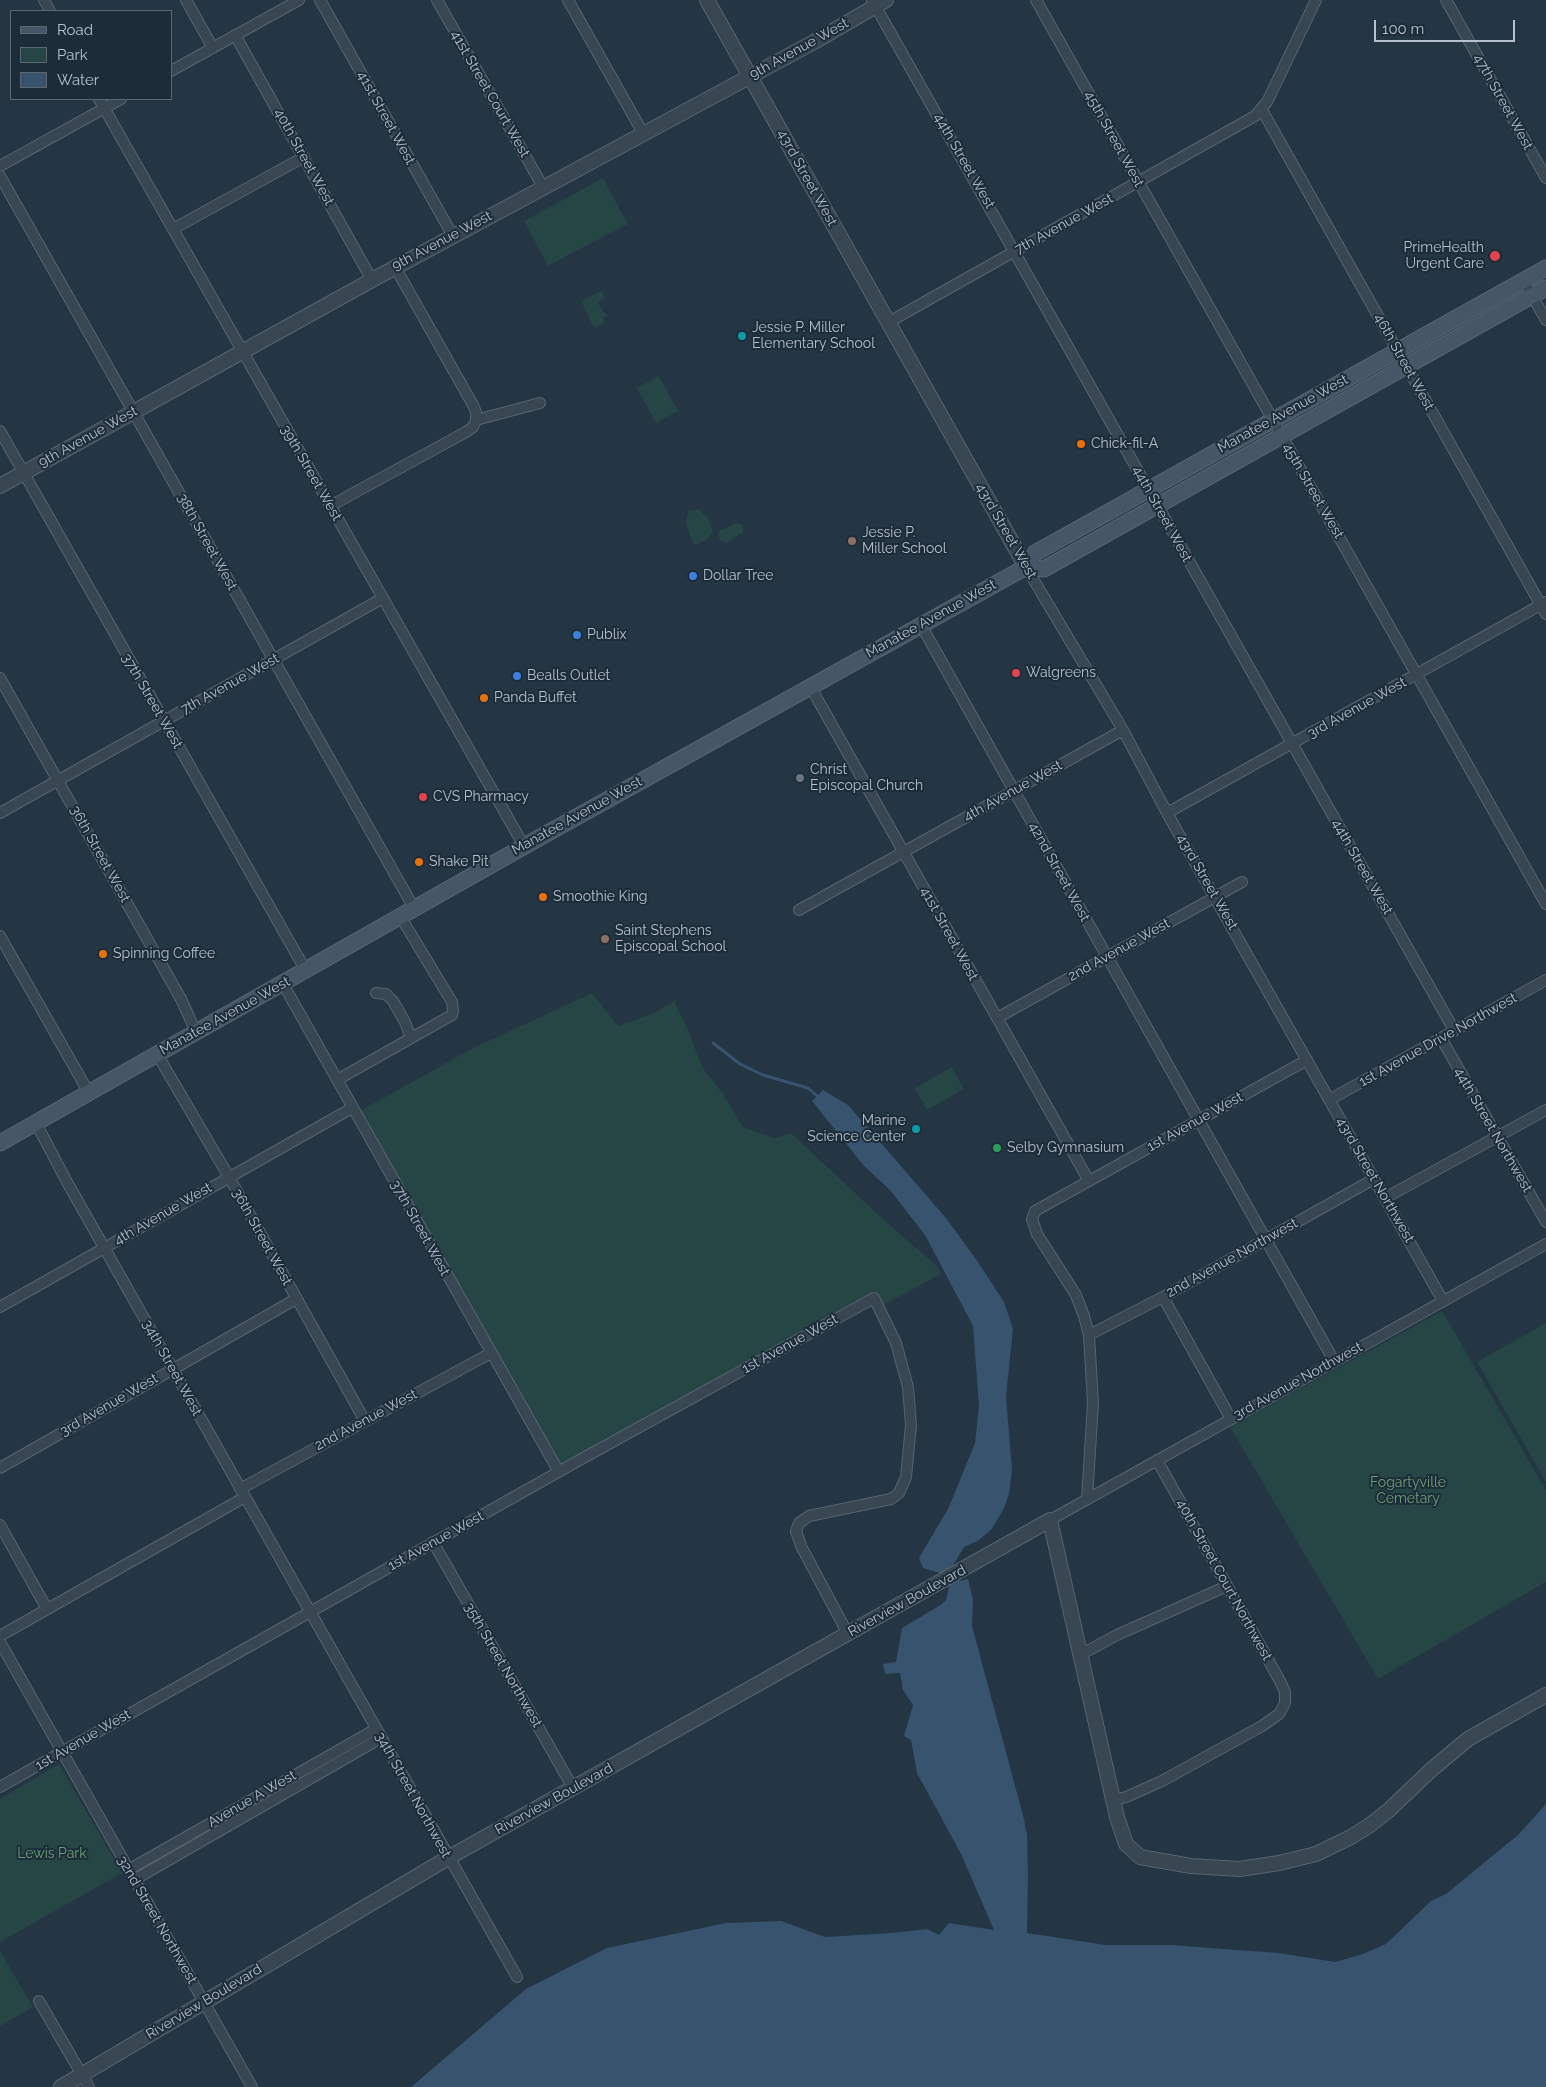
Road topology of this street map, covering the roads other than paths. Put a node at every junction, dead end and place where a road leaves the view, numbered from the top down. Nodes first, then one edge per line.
1 (186, 0) edge
2 (299, 0) edge
3 (320, 0) edge
4 (437, 0) edge
5 (568, 0) edge
6 (707, 0) edge
7 (1036, 0) edge
8 (1316, 0) edge
9 (1446, 0) edge
10 (878, 2) edge
11 (235, 35) junction
12 (213, 48) junction
13 (172, 70) edge
14 (750, 76) junction
15 (116, 100) edge
16 (102, 103) edge
17 (1262, 110) junction
18 (643, 133) junction
19 (304, 157) junction
20 (0, 166) edge
21 (0, 176) edge
22 (1546, 178) edge
23 (1138, 182) junction
24 (543, 187) junction
25 (174, 229) junction
26 (453, 236) junction
27 (1015, 251) junction
28 (395, 267) junction
29 (1546, 268) edge
30 (372, 280) junction
31 (1523, 280) junction
32 (1546, 288) edge
33 (1532, 296) junction
34 (1546, 320) edge
35 (889, 322) junction
36 (1398, 350) junction
37 (242, 352) junction
38 (1407, 366) junction
39 (540, 403) dead end
40 (134, 412) junction
41 (476, 420) junction
42 (1273, 420) junction
43 (0, 431) edge
44 (1282, 436) junction
45 (23, 473) junction
46 (0, 486) edge
47 (1148, 490) junction
48 (1157, 505) junction
49 (330, 506) junction
50 (1026, 566) junction
51 (383, 598) junction
52 (1544, 607) edge
53 (921, 625) junction
54 (274, 660) junction
55 (1416, 674) junction
56 (0, 678) edge
57 (810, 686) junction
58 (164, 721) junction
59 (1123, 730) junction
60 (1292, 744) junction
61 (58, 780) junction
62 (1013, 791) junction
63 (0, 813) edge
64 (1167, 813) junction
65 (524, 846) junction
66 (903, 852) junction
67 (1242, 882) dead end
68 (1215, 897) junction
69 (1546, 904) edge
70 (414, 908) junction
71 (799, 910) dead end
72 (400, 916) junction
73 (0, 936) edge
74 (1106, 956) junction
75 (306, 971) junction
76 (1546, 980) edge
77 (283, 984) junction
78 (376, 992) dead end
79 (997, 1018) junction
80 (1454, 1030) junction
81 (196, 1032) junction
82 (411, 1038) junction
83 (1441, 1038) junction
84 (157, 1054) junction
85 (1307, 1060) junction
86 (337, 1080) junction
87 (89, 1093) junction
88 (1329, 1100) junction
89 (352, 1108) junction
90 (1546, 1110) edge
91 (1198, 1120) junction
92 (36, 1123) junction
93 (1497, 1137) junction
94 (0, 1143) edge
95 (229, 1177) junction
96 (1374, 1179) junction
97 (1089, 1181) junction
98 (1385, 1198) junction
99 (1546, 1222) edge
100 (1266, 1240) junction
101 (1546, 1244) edge
102 (104, 1248) junction
103 (1162, 1297) junction
104 (296, 1299) junction
105 (1443, 1301) junction
106 (0, 1307) edge
107 (1089, 1335) junction
108 (491, 1352) junction
109 (1334, 1361) junction
110 (172, 1368) junction
111 (1231, 1418) junction
112 (364, 1421) junction
113 (1157, 1460) junction
114 (0, 1468) edge
115 (559, 1472) junction
116 (243, 1493) junction
117 (1087, 1499) junction
118 (1050, 1520) junction
119 (0, 1525) edge
120 (433, 1542) junction
121 (1227, 1586) junction
122 (47, 1609) junction
123 (309, 1611) junction
124 (848, 1634) junction
125 (0, 1636) edge
126 (0, 1642) edge
127 (1080, 1656) junction
128 (1546, 1695) edge
129 (379, 1734) junction
130 (62, 1753) junction
131 (0, 1787) edge
132 (572, 1788) junction
133 (1113, 1800) junction
134 (448, 1858) junction
135 (128, 1870) junction
136 (134, 1880) junction
137 (518, 1977) dead end
138 (39, 2001) dead end
139 (204, 2002) junction
140 (82, 2074) junction
141 (61, 2087) edge
142 (89, 2087) edge
143 (252, 2087) edge

1 - 12 street
2 - 11 street
3 - 26 street, 41st Street West
4 - 24 street, 41st Street Court West
5 - 18 street
6 - 14 street, 43rd Street West
7 - 23 street, 45th Street West
8 - 17 street
9 - 22 street, 47th Street West
10 - 14 street, 9th Avenue West
10 - 27 street, 44th Street West
11 - 12 street
11 - 19 street, 40th Street West
12 - 13 street
14 - 18 street, 9th Avenue West
14 - 35 street, 43rd Street West
15 - 16 street
16 - 20 street
16 - 25 street, 39th Street West
17 - 23 street, 7th Avenue West
17 - 36 street, 46th Street West
18 - 24 street, 9th Avenue West
19 - 25 street
19 - 30 street, 40th Street West
21 - 40 street, 38th Street West
23 - 27 street, 7th Avenue West
23 - 42 street, 45th Street West
24 - 26 street, 9th Avenue West
25 - 37 street, 39th Street West
26 - 28 street, 9th Avenue West
27 - 35 street, 7th Avenue West
27 - 47 street, 44th Street West
28 - 30 street, 9th Avenue West
28 - 41 street
29 - 31 main road, Manatee Avenue West
30 - 37 street, 9th Avenue West
31 - 33 street
31 - 36 main road, Manatee Avenue West
32 - 33 main road, Manatee Avenue West
33 - 34 street
33 - 38 main road, Manatee Avenue West
35 - 50 street, 43rd Street West
36 - 38 street, 46th Street West
36 - 42 main road, Manatee Avenue West
37 - 40 street, 9th Avenue West
37 - 49 street, 39th Street West
38 - 44 main road, Manatee Avenue West
38 - 52 street, 46th Street West
39 - 41 street
40 - 45 street, 9th Avenue West
40 - 54 street, 38th Street West
41 - 49 street
42 - 44 street, 45th Street West
42 - 47 main road, Manatee Avenue West
43 - 45 street, 37th Street West
44 - 48 main road, Manatee Avenue West
44 - 55 street, 45th Street West
45 - 46 street, 9th Avenue West
45 - 58 street, 37th Street West
47 - 48 street, 44th Street West
47 - 50 main road, Manatee Avenue West
48 - 50 main road, Manatee Avenue West
48 - 60 street, 44th Street West
49 - 51 street, 39th Street West
50 - 53 main road, Manatee Avenue West
50 - 59 street, 43rd Street West
51 - 54 street, 7th Avenue West
51 - 65 street, 39th Street West
52 - 55 street, 3rd Avenue West
53 - 57 main road, Manatee Avenue West
53 - 62 street, 42nd Street West
54 - 58 street, 7th Avenue West
54 - 70 street, 38th Street West
55 - 60 street, 3rd Avenue West
55 - 69 street, 45th Street West
56 - 61 street, 36th Street West
57 - 65 main road, Manatee Avenue West
57 - 66 street, 41st Street West
58 - 61 street, 7th Avenue West
58 - 75 street, 37th Street West
59 - 62 street, 4th Avenue West
59 - 64 street, 43rd Street West
60 - 64 street, 3rd Avenue West
60 - 80 street, 44th Street West
61 - 63 street, 7th Avenue West
61 - 81 street, 36th Street West
62 - 66 street, 4th Avenue West
62 - 74 street, 42nd Street West
64 - 68 street, 43rd Street West
65 - 70 main road, Manatee Avenue West
66 - 71 street, 4th Avenue West
66 - 79 street, 41st Street West
67 - 68 street, 2nd Avenue West
68 - 74 street, 2nd Avenue West
68 - 85 street, 43rd Street West
70 - 72 main road, Manatee Avenue West
72 - 75 main road, Manatee Avenue West
72 - 82 street
73 - 87 street
74 - 79 street, 2nd Avenue West
74 - 91 street, 42nd Street West
75 - 77 main road, Manatee Avenue West
76 - 80 street, 1st Avenue Drive Northwest
77 - 81 main road, Manatee Avenue West
77 - 86 street, 37th Street West
78 - 82 street
79 - 97 street, 41st Street West
80 - 83 street, 1st Avenue Drive Northwest
81 - 84 main road, Manatee Avenue West
82 - 86 street
83 - 88 street, 1st Avenue Drive Northwest
83 - 93 street, 44th Street Northwest
84 - 87 main road, Manatee Avenue West
84 - 95 street, 36th Street West
85 - 88 street, 43rd Street Northwest
85 - 91 street, 1st Avenue West
86 - 89 street, 37th Street West
87 - 92 main road, Manatee Avenue West
88 - 96 street, 43rd Street Northwest
89 - 95 street, 4th Avenue West
89 - 108 street, 37th Street West
90 - 93 street
91 - 97 street, 1st Avenue West
91 - 100 street, 42nd Street West
92 - 94 main road, Manatee Avenue West
92 - 102 street, 34th Street West
93 - 98 street
93 - 99 street, 44th Street Northwest
95 - 102 street, 4th Avenue West
95 - 104 street, 36th Street West
96 - 98 street, 43rd Street Northwest
96 - 100 street, 2nd Avenue Northwest
97 - 107 street, 1st Avenue West
98 - 105 street, 43rd Street Northwest
100 - 103 street, 2nd Avenue Northwest
100 - 109 street, 42nd Street West
101 - 105 street, 3rd Avenue Northwest
102 - 106 street, 4th Avenue West
102 - 110 street, 34th Street West
103 - 107 street, 2nd Avenue Northwest
103 - 111 street
104 - 110 street, 3rd Avenue West
104 - 112 street, 36th Street West
105 - 109 street, 3rd Avenue Northwest
107 - 117 street
108 - 112 street, 2nd Avenue West
108 - 115 street, 37th Street West
109 - 111 street, 3rd Avenue Northwest
110 - 114 street, 3rd Avenue West
110 - 116 street, 34th Street West
111 - 113 street, 3rd Avenue Northwest
112 - 116 street, 2nd Avenue West
113 - 117 street, 3rd Avenue Northwest
113 - 121 street, 40th Street Court Northwest
115 - 120 street, 1st Avenue West
115 - 124 street, 1st Avenue West
116 - 122 street, 2nd Avenue West
116 - 123 street, 34th Street West
117 - 118 street, 3rd Avenue Northwest
118 - 124 street, Riverview Boulevard
118 - 127 street
119 - 122 street
120 - 123 street, 1st Avenue West
120 - 132 street, 35th Street Northwest
121 - 127 street
121 - 133 street, 40th Street Court Northwest
122 - 125 street, 2nd Avenue West
123 - 129 street, 34th Street Northwest
123 - 130 street, 1st Avenue West
124 - 132 street, Riverview Boulevard
126 - 130 street, 32nd Street Northwest
127 - 133 street
128 - 133 street
129 - 134 street, 34th Street Northwest
129 - 135 street, Avenue A West
129 - 136 street, Avenue A West
130 - 131 street, 1st Avenue West
130 - 135 street, 32nd Street Northwest
132 - 134 street, Riverview Boulevard
134 - 137 street, 34th Street Northwest
134 - 139 street, Riverview Boulevard
135 - 136 street, 32nd Street Northwest
136 - 139 street, 32nd Street Northwest
138 - 140 street
139 - 140 street, Riverview Boulevard
139 - 143 street, 32nd Street Northwest
140 - 141 street, Riverview Boulevard
140 - 142 street

